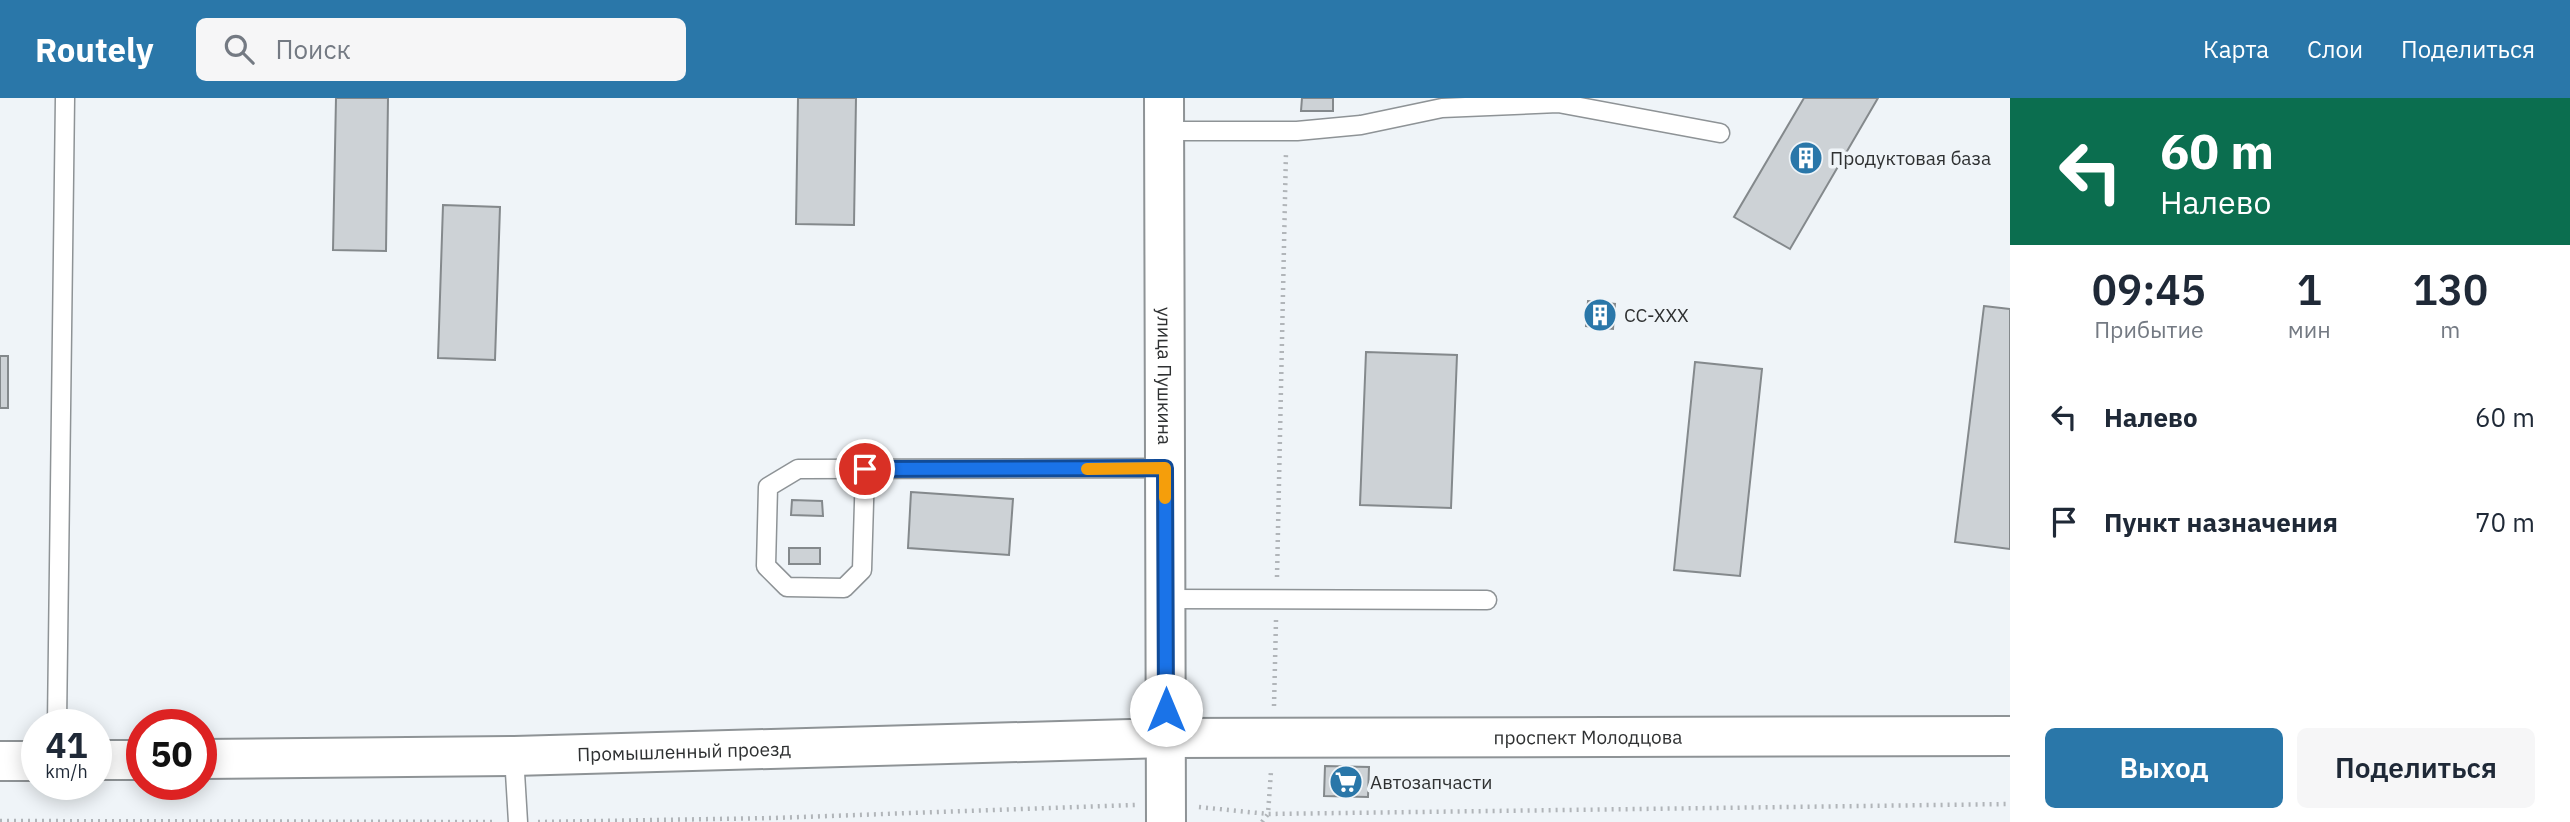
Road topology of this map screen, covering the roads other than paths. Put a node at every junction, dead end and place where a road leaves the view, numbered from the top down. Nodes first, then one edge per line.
1 (65, 98) edge
2 (1164, 114) edge
3 (1720, 133) dead end
4 (1165, 468) junction
5 (865, 469) junction
6 (1166, 599) junction
7 (1487, 600) dead end
8 (57, 709) edge
9 (2010, 736) edge
10 (1166, 738) junction
11 (514, 756) junction
12 (217, 759) edge
13 (0, 761) edge
14 (21, 761) edge
15 (1166, 813) edge
16 (518, 822) edge

1 - 8 lane
2 - 3 lane
2 - 4 main road, улица Пушкина
4 - 5 lane
4 - 6 main road, улица Пушкина
5 - 5 lane
6 - 7 lane
6 - 10 main road, улица Пушкина
9 - 10 main road, проспект Молодцова
10 - 11 main road, Промышленный проезд
10 - 15 main road, улица Пушкина
11 - 12 main road, Промышленный проезд
11 - 16 lane
13 - 14 main road

